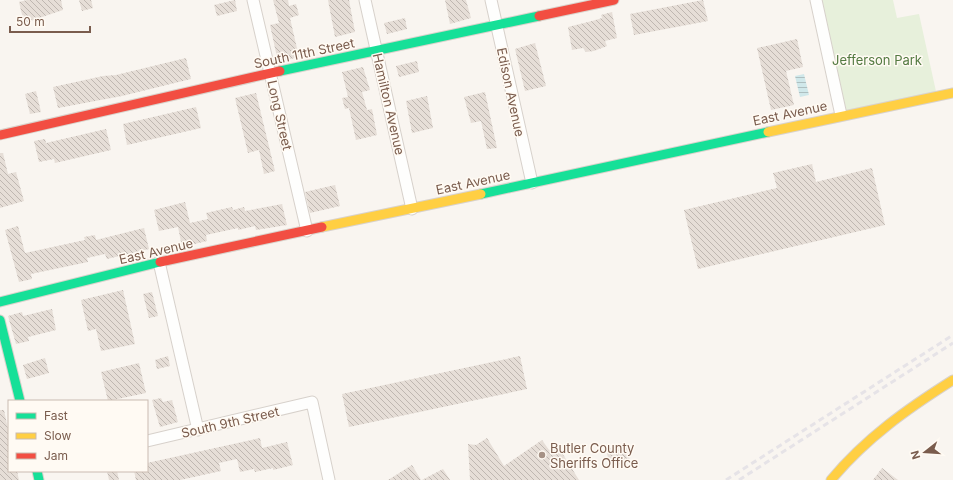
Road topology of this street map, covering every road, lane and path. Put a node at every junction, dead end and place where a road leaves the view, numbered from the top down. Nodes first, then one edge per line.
1 (253, 0) edge
2 (365, 0) edge
3 (491, 0) edge
4 (614, 0) edge
5 (816, 0) edge
6 (497, 25) junction
7 (376, 51) junction
8 (271, 74) junction
9 (953, 92) edge
10 (841, 115) junction
11 (0, 135) edge
12 (532, 183) junction
13 (412, 209) junction
14 (307, 231) junction
15 (160, 262) junction
16 (0, 302) edge
17 (0, 320) edge
18 (953, 380) edge
19 (20, 400) edge
20 (198, 430) junction
21 (148, 441) edge
22 (329, 480) edge
23 (831, 480) edge

1 - 8 street, Long Street
2 - 7 street, Hamilton Avenue
3 - 6 street, Edison Avenue
4 - 6 street, South 11th Street
5 - 10 street
6 - 7 street, South 11th Street
6 - 12 street, Edison Avenue
7 - 8 street, South 11th Street
7 - 13 street, Hamilton Avenue
8 - 11 street, South 11th Street
8 - 14 street, Long Street
9 - 10 street, East Avenue
10 - 12 street, East Avenue
12 - 13 street, East Avenue
13 - 14 street, East Avenue
14 - 15 street, East Avenue
15 - 16 street, East Avenue
15 - 20 street
17 - 19 street
18 - 23 street
20 - 21 street, South 9th Street
20 - 22 street, South 9th Street

